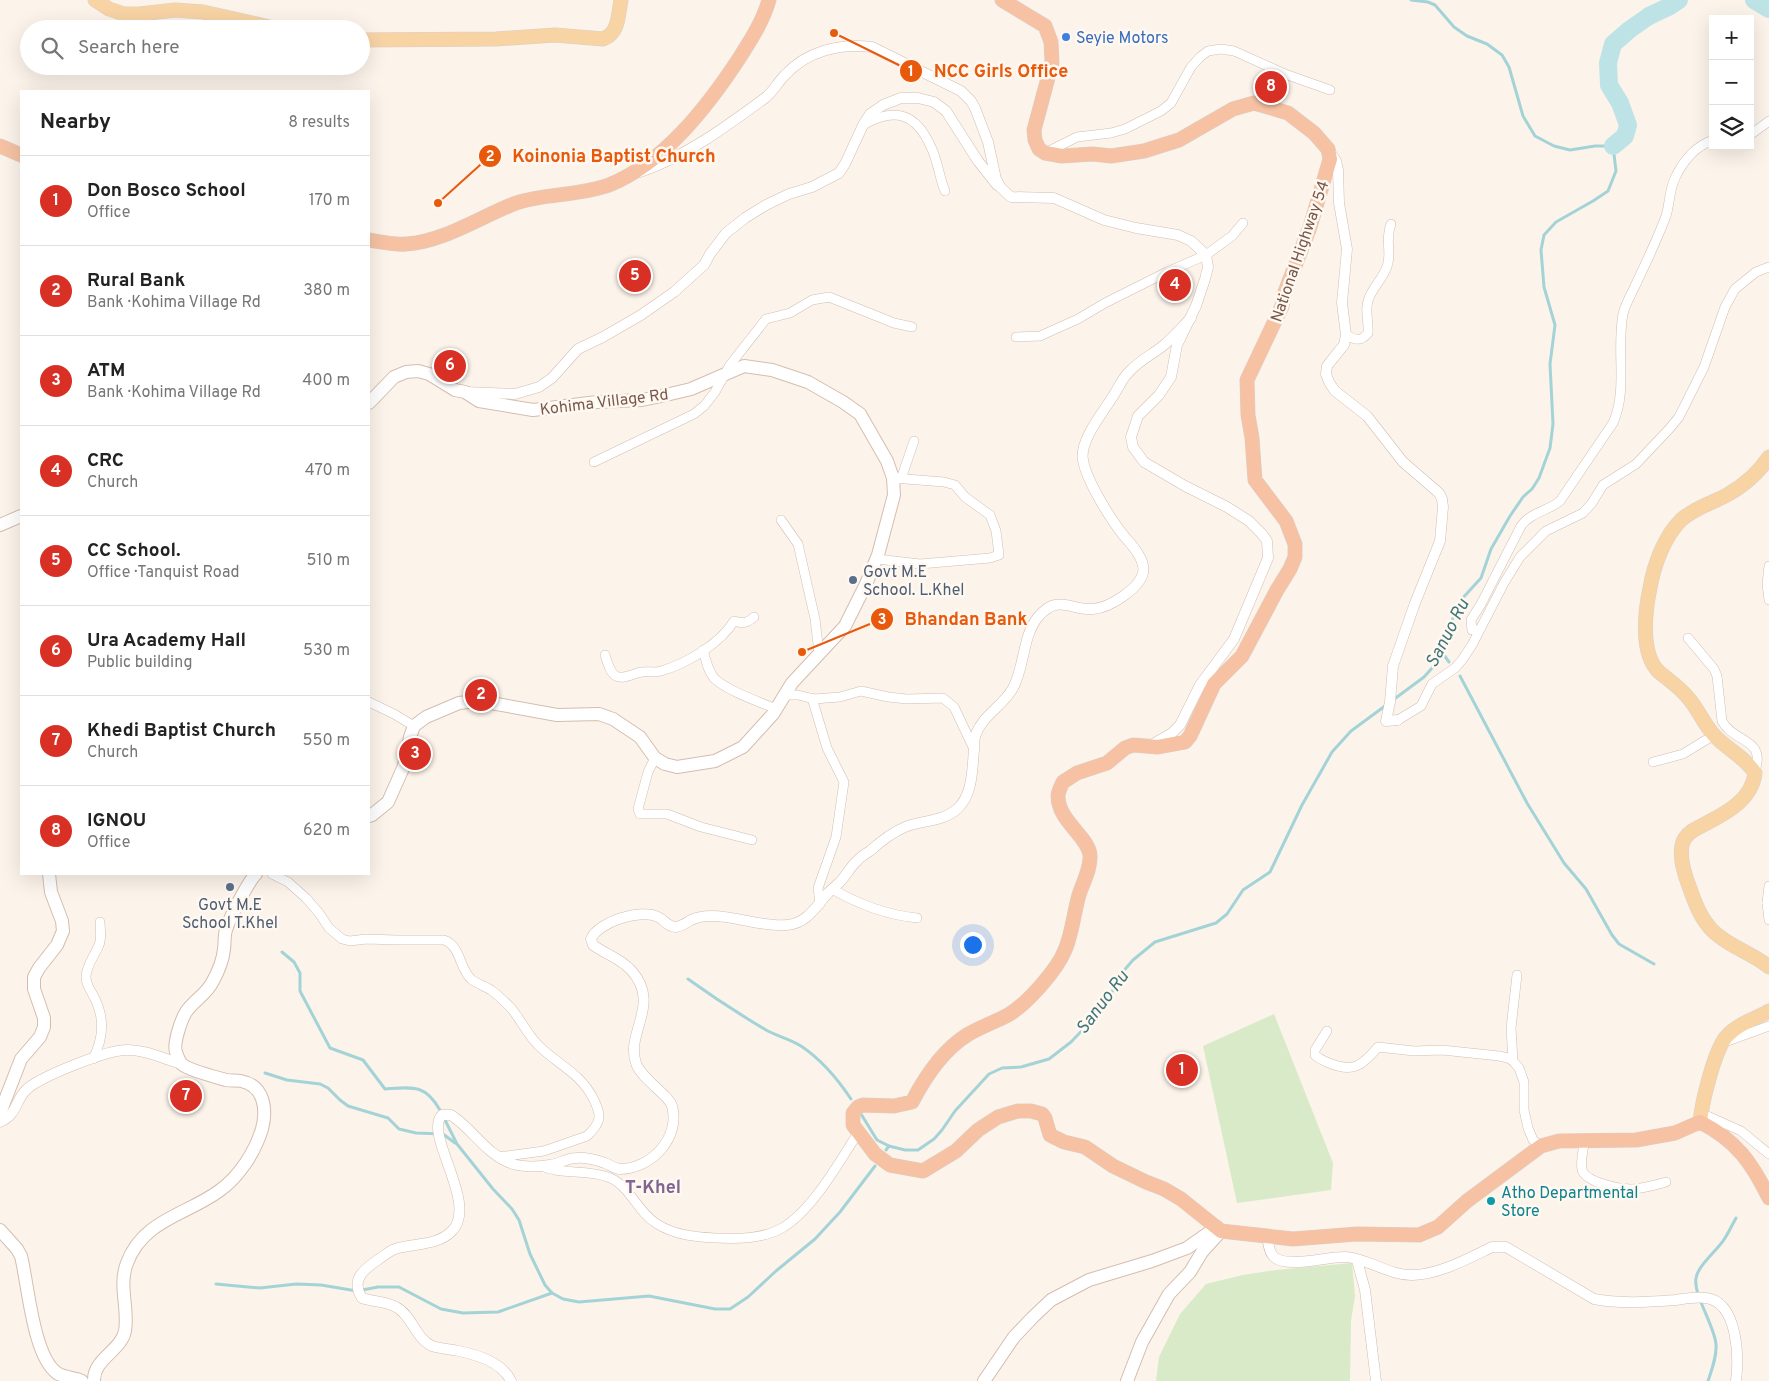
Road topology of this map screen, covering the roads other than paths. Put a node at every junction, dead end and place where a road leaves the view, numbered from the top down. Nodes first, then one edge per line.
1 (95, 0) edge
2 (621, 0) edge
3 (769, 0) edge
4 (1002, 0) edge
5 (237, 20) edge
6 (370, 40) edge
7 (1330, 90) dead end
8 (1769, 121) edge
9 (863, 125) junction
10 (1754, 132) edge
11 (1709, 141) edge
12 (0, 146) edge
13 (1328, 149) junction
14 (1045, 153) junction
15 (20, 155) edge
16 (630, 176) junction
17 (1001, 188) junction
18 (945, 191) dead end
19 (1243, 223) dead end
20 (1391, 224) dead end
21 (370, 240) edge
22 (1206, 255) junction
23 (1769, 267) edge
24 (1191, 318) junction
25 (912, 327) dead end
26 (1346, 336) junction
27 (1016, 337) dead end
28 (726, 372) junction
29 (465, 392) junction
30 (370, 402) edge
31 (914, 441) dead end
32 (1769, 457) edge
33 (594, 462) dead end
34 (897, 478) junction
35 (20, 516) edge
36 (781, 520) dead end
37 (0, 525) edge
38 (877, 559) junction
39 (1769, 566) edge
40 (1769, 600) edge
41 (754, 617) dead end
42 (1479, 630) junction
43 (1688, 638) dead end
44 (703, 650) junction
45 (819, 653) junction
46 (605, 655) dead end
47 (784, 695) junction
48 (812, 698) junction
49 (370, 702) edge
50 (776, 709) junction
51 (1398, 720) joint
52 (414, 726) junction
53 (1714, 735) junction
54 (1147, 747) junction
55 (974, 749) junction
56 (655, 758) junction
57 (1653, 762) dead end
58 (1754, 774) junction
59 (370, 815) edge
60 (752, 840) dead end
61 (50, 875) edge
62 (255, 875) edge
63 (274, 875) edge
64 (1769, 886) edge
65 (832, 889) junction
66 (1768, 901) edge
67 (820, 904) junction
68 (918, 918) dead end
69 (1769, 920) edge
70 (100, 922) dead end
71 (1769, 966) edge
72 (1517, 975) dead end
73 (1769, 1011) edge
74 (1769, 1018) edge
75 (1769, 1026) edge
76 (1735, 1030) junction
77 (1327, 1032) dead end
78 (1724, 1042) junction
79 (93, 1059) junction
80 (1513, 1061) junction
81 (182, 1064) junction
82 (0, 1113) edge
83 (1700, 1117) junction
84 (0, 1122) edge
85 (858, 1133) junction
86 (1584, 1141) junction
87 (1541, 1146) junction
88 (1767, 1151) edge
89 (498, 1157) junction
90 (538, 1165) junction
91 (1666, 1182) dead end
92 (1769, 1198) edge
93 (1219, 1229) junction
94 (0, 1230) edge
95 (1267, 1236) junction
96 (1357, 1260) junction
97 (82, 1381) edge
98 (94, 1381) edge
99 (511, 1381) edge
100 (984, 1381) edge
101 (1127, 1381) edge
102 (1376, 1381) edge
103 (1736, 1381) edge

1 - 5 main road
2 - 6 main road
3 - 16 highway
4 - 14 highway
7 - 14 street
8 - 10 street
9 - 17 street
9 - 18 street
9 - 29 street
11 - 42 street
12 - 15 highway
13 - 14 highway
13 - 26 street
13 - 54 highway, National Highway 54
16 - 17 street
16 - 21 highway
17 - 22 street
19 - 22 street
20 - 26 street
22 - 24 street
22 - 27 street
23 - 42 street
24 - 54 street
24 - 55 street
25 - 28 street
26 - 51 street
28 - 29 main road, Kohima Village Rd
28 - 33 street
28 - 34 main road, Kohima Village Rd
29 - 30 main road, Kohima Village Rd
31 - 34 street
32 - 53 main road
34 - 38 main road, Kohima Village Rd
34 - 38 street
35 - 37 main road
36 - 45 street
38 - 45 main road, Kohima Village Rd
39 - 40 street
41 - 44 street
42 - 51 street
43 - 58 street
44 - 46 street
44 - 50 street
45 - 47 main road, Kohima Village Rd
47 - 48 street
47 - 50 main road, Kohima Village Rd
48 - 55 street
48 - 67 street
49 - 52 street
50 - 56 main road, Kohima Village Rd
52 - 56 main road
52 - 59 main road
53 - 57 street
53 - 58 main road
54 - 85 highway, National Highway 54
55 - 65 street
56 - 60 street
58 - 71 main road
61 - 82 main road
62 - 81 main road
63 - 89 street
64 - 66 street
65 - 67 street
65 - 68 street
66 - 69 street
67 - 90 street
70 - 79 street
72 - 80 street
73 - 76 main road
74 - 76 street
75 - 78 street
76 - 78 main road
77 - 80 street
78 - 83 main road
79 - 81 street
79 - 84 street
80 - 87 street
81 - 98 main road
83 - 86 highway
83 - 88 street
83 - 92 highway
85 - 90 street
85 - 93 highway
86 - 87 highway
86 - 91 street
87 - 95 highway
89 - 90 street
89 - 99 street
93 - 95 highway
93 - 100 main road
93 - 101 main road
94 - 97 main road
95 - 96 street
96 - 102 street
96 - 103 street

